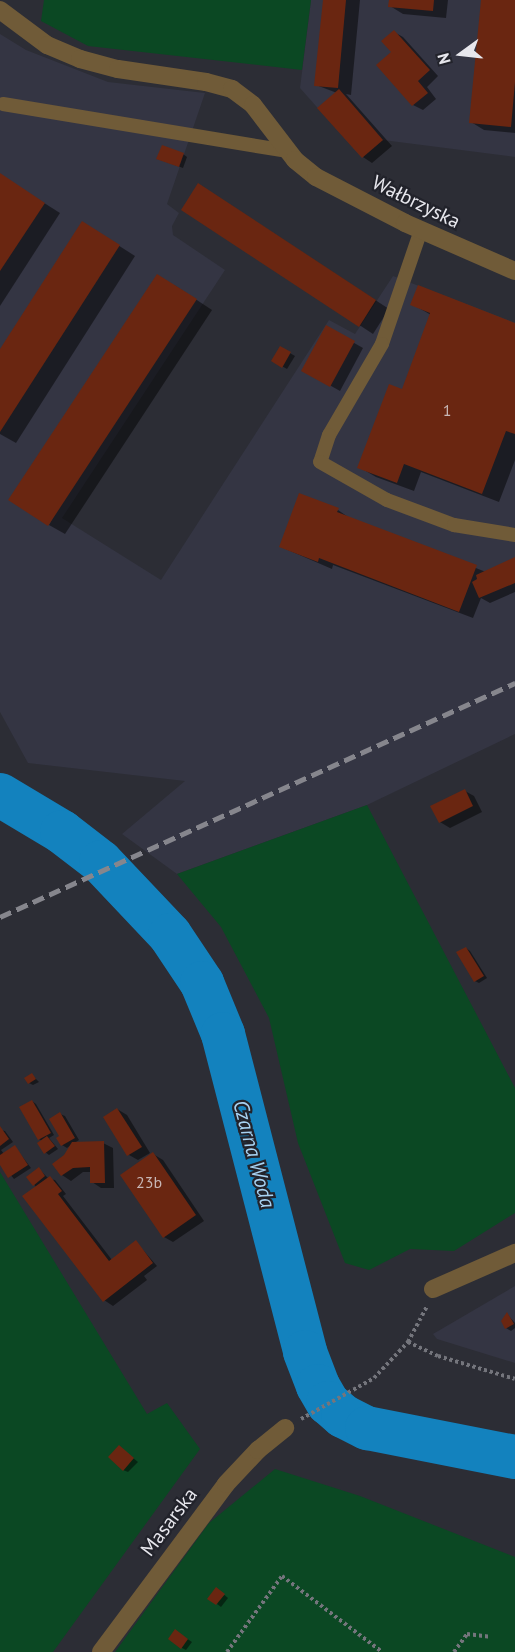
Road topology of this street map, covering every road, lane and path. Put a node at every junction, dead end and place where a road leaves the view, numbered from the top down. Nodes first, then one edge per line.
1 (0, 10) edge
2 (3, 104) dead end
3 (288, 151) junction
4 (421, 230) junction
5 (515, 270) edge
6 (515, 535) edge
7 (515, 1253) edge
8 (433, 1289) joint
9 (408, 1342) junction
10 (515, 1379) edge
11 (285, 1428) joint
12 (489, 1637) dead end
13 (101, 1652) edge
14 (227, 1652) edge
15 (382, 1652) edge
16 (454, 1652) edge

1 - 3 street, Wałbrzyska
2 - 3 lane
3 - 4 street, Wałbrzyska
4 - 5 street, Wałbrzyska
4 - 6 lane
7 - 8 street
8 - 9 path
9 - 10 path
9 - 11 path
11 - 13 street, Masarska
12 - 16 path
14 - 15 path

